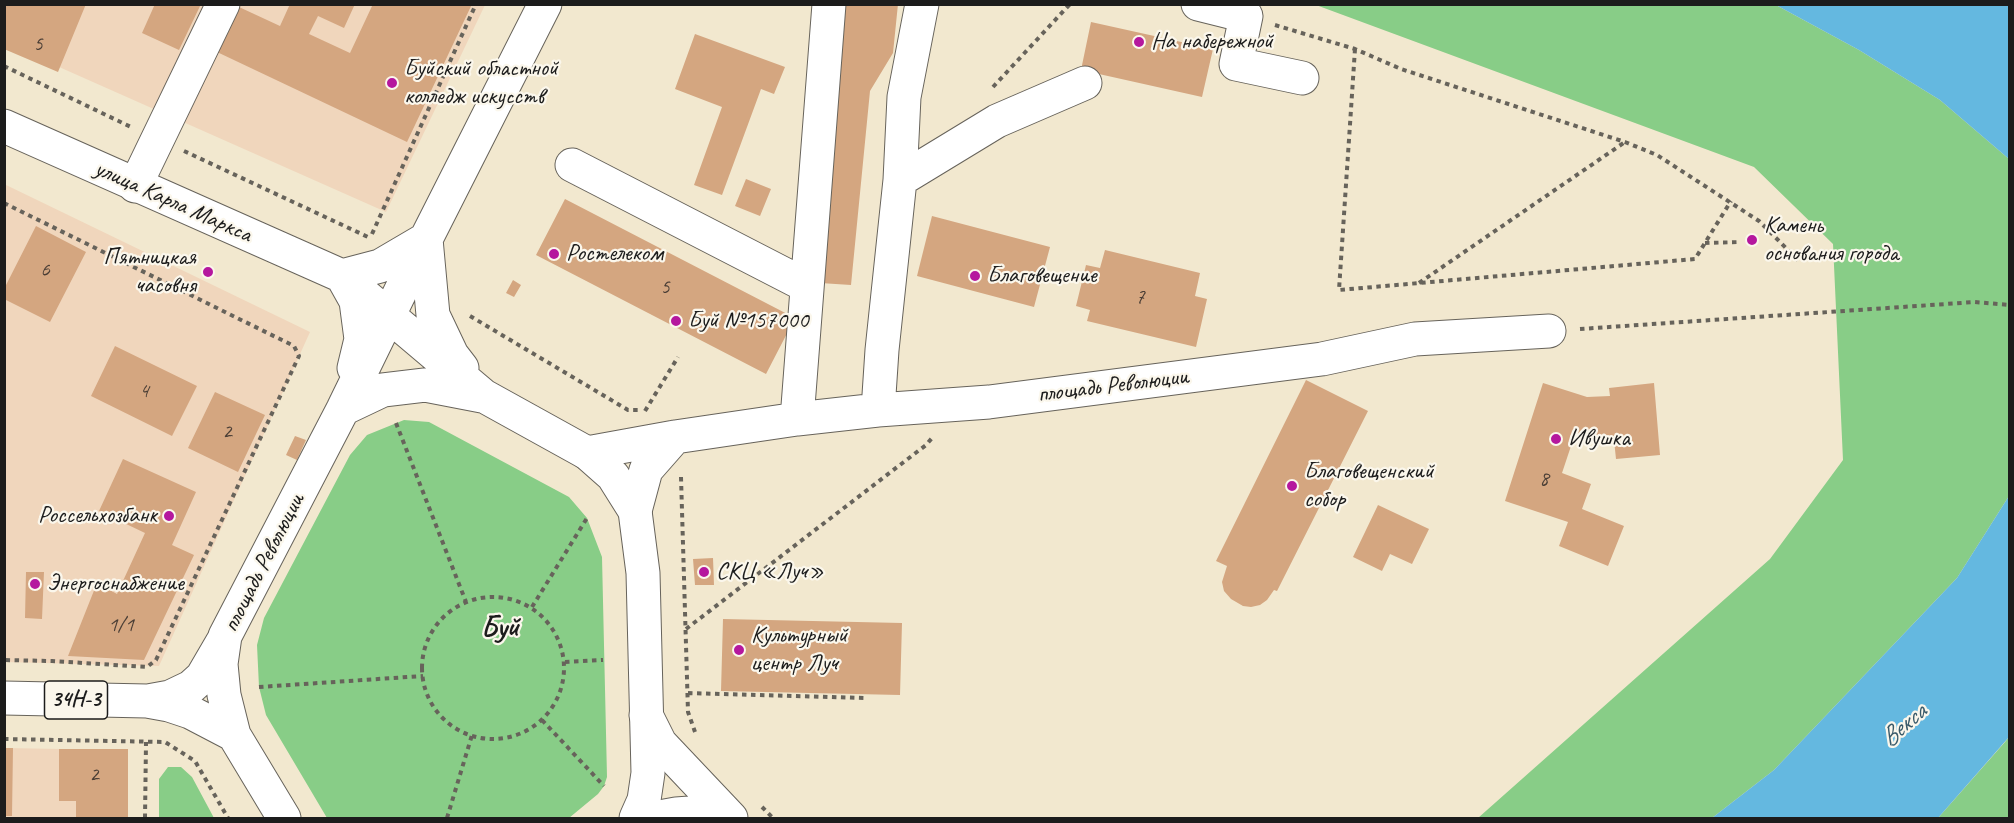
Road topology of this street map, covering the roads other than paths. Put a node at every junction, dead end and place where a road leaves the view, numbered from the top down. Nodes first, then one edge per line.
1 (223, 4) edge
2 (545, 4) edge
3 (829, 4) edge
4 (922, 4) edge
5 (1198, 4) edge
6 (1302, 78) dead end
7 (1085, 83) dead end
8 (4, 126) edge
9 (572, 165) dead end
10 (900, 180) junction
11 (135, 186) junction
12 (426, 239) junction
13 (342, 276) junction
14 (807, 286) junction
15 (388, 316) junction
16 (1549, 331) road end
17 (483, 396) junction
18 (343, 409) junction
19 (878, 410) junction
20 (797, 419) junction
21 (675, 437) junction
22 (587, 453) junction
23 (635, 511) junction
24 (225, 636) junction
25 (4, 698) edge
26 (147, 701) junction
27 (646, 715) junction
28 (234, 735) junction
29 (744, 811) edge
30 (284, 819) edge
31 (636, 819) edge
32 (654, 819) edge
33 (721, 819) edge

1 - 11 main road
2 - 12 main road, площадь Революции
3 - 14 main road
4 - 10 main road
5 - 6 main road
7 - 10 main road
8 - 11 main road, улица Карла Маркса
9 - 14 main road
10 - 19 main road
11 - 13 main road, улица Карла Маркса
12 - 13 main road
12 - 15 main road, площадь Революции
12 - 17 main road
13 - 15 main road
13 - 18 main road
14 - 20 main road
15 - 17 main road
15 - 18 main road, площадь Революции
16 - 19 main road, площадь Революции
17 - 18 main road
17 - 22 main road
18 - 24 main road, площадь Революции
19 - 20 main road, площадь Революции
20 - 21 main road, площадь Революции
21 - 22 main road, площадь Революции
21 - 23 main road
22 - 23 main road
23 - 27 main road
24 - 26 main road
24 - 28 main road, площадь Революции
25 - 26 main road, 34Н-3
26 - 28 main road
27 - 29 main road
27 - 31 main road
28 - 30 main road, площадь Революции
32 - 33 main road

